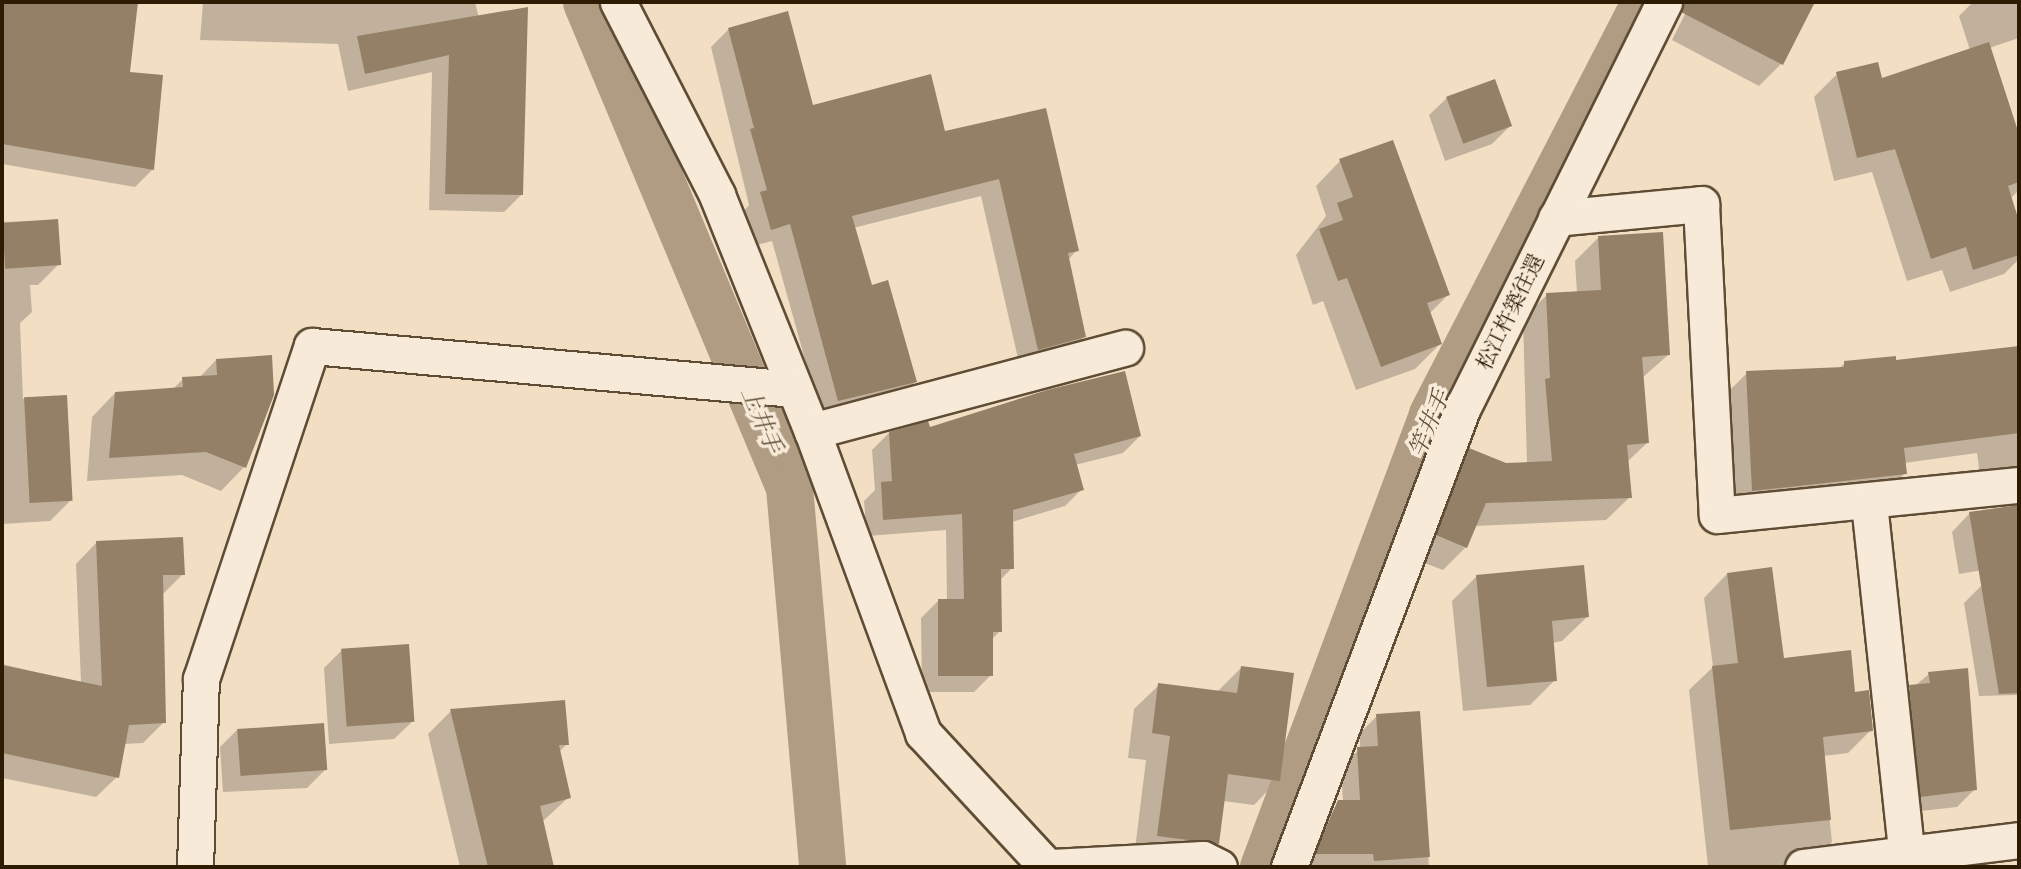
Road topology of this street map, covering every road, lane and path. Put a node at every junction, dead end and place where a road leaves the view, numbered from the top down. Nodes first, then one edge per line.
1 (618, 2) edge
2 (1664, 2) edge
3 (1556, 218) junction
4 (1125, 348) dead end
5 (793, 389) junction
6 (812, 431) junction
7 (2019, 485) edge
8 (1869, 503) junction
9 (2019, 841) edge
10 (1906, 852) junction
11 (195, 867) edge
12 (1049, 867) edge
13 (1219, 867) edge
14 (1289, 867) edge
15 (1803, 867) edge

1 - 5 street
2 - 3 street, 松江杵築往還
3 - 8 street
3 - 14 street, 松江杵築往還
4 - 6 street
5 - 6 street
5 - 11 street
6 - 12 street
7 - 8 street
8 - 10 street
9 - 10 street
10 - 15 street
12 - 13 street

